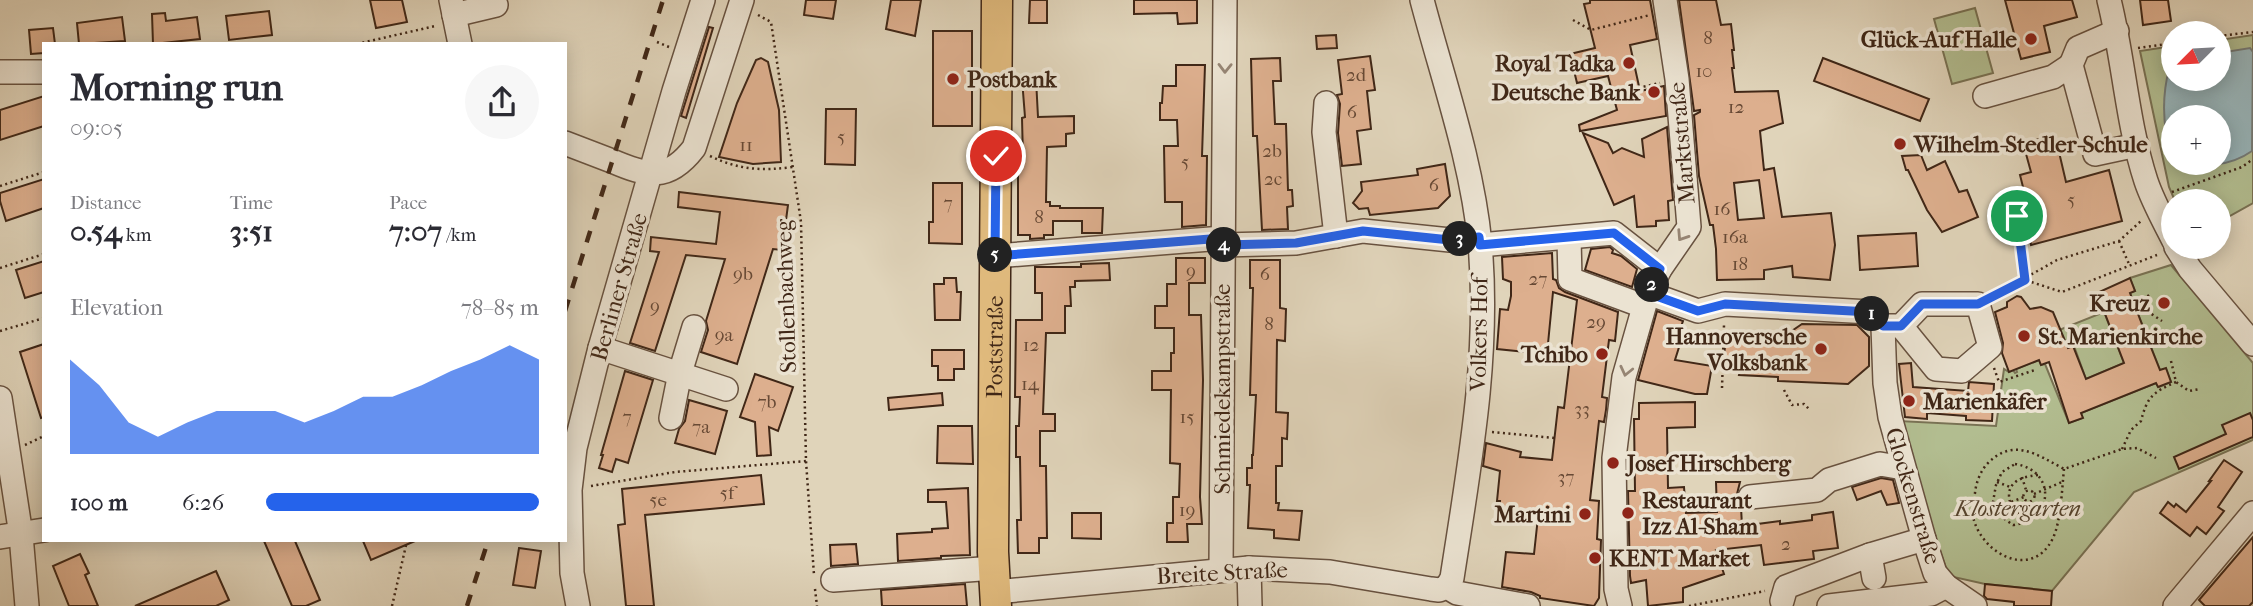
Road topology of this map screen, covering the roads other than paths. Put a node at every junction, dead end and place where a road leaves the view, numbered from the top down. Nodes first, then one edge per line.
1 (703, 0) edge
2 (998, 0) edge
3 (1225, 0) edge
4 (1422, 0) edge
5 (2109, 0) edge
6 (741, 2) edge
7 (496, 5) dead end
8 (1666, 6) edge
9 (455, 20) edge
10 (2118, 41) junction
11 (2071, 65) junction
12 (0, 72) edge
13 (42, 72) edge
14 (1985, 96) dead end
15 (1326, 103) dead end
16 (567, 144) edge
17 (2137, 145) junction
18 (651, 175) junction
19 (2161, 214) edge
20 (1336, 236) junction
21 (1569, 238) junction
22 (1479, 241) junction
23 (1223, 242) junction
24 (995, 256) junction
25 (2184, 259) edge
26 (1660, 269) junction
27 (1646, 299) junction
28 (1892, 326) junction
29 (694, 327) dead end
30 (2253, 344) edge
31 (600, 348) junction
32 (680, 373) junction
33 (726, 389) dead end
34 (0, 398) edge
35 (670, 418) dead end
36 (1903, 468) junction
37 (1750, 497) dead end
38 (2253, 513) edge
39 (42, 530) edge
40 (11, 536) edge
41 (1924, 539) junction
42 (1870, 555) junction
43 (1249, 568) junction
44 (1221, 569) junction
45 (1874, 578) dead end
46 (833, 580) dead end
47 (1945, 586) junction
48 (1447, 587) junction
49 (995, 589) edge
50 (1784, 594) road end
51 (27, 606) edge
52 (578, 606) edge
53 (1250, 606) edge
54 (1528, 606) edge
55 (1620, 606) edge
56 (1829, 606) edge
57 (1975, 606) edge
58 (2175, 606) edge

1 - 18 street, Berliner Straße
2 - 24 main road, Poststraße
3 -> 23 street, Schmiedekampstraße
4 - 22 street, Volkers Hof
5 - 10 street
6 - 18 street
7 - 9 street
8 -> 26 street, Marktstraße
10 - 11 street
10 - 17 street
11 - 14 street
11 - 17 street
12 - 13 street
15 - 20 street
16 - 18 street
17 - 19 street
18 - 31 street, Berliner Straße
20 - 22 street
20 - 23 street
21 - 22 street
21 - 26 street
21 - 27 street
22 - 48 street, Volkers Hof
23 - 24 street
23 - 44 street, Schmiedekampstraße
24 - 49 main road, Poststraße
25 - 30 street
26 - 27 street, Marktstraße
27 - 28 street
27 -> 55 street, Marktstraße
28 - 28 street
28 - 36 street, Glockenstraße
29 - 32 street
31 - 32 street
31 - 52 street, Berliner Straße
32 - 33 street
32 - 35 street
34 - 40 street
36 - 37 street
36 - 41 street, Glockenstraße
38 - 58 street
39 - 40 street
40 - 51 street
41 - 42 street
41 - 47 street, Glockenstraße
42 - 45 street
42 - 50 street
43 - 44 street, Breite Straße
43 - 48 street, Breite Straße
43 - 53 street
44 - 49 street, Breite Straße
46 - 49 street
47 - 56 street
47 - 57 street, Glockenstraße
48 - 54 street, Breite Straße

